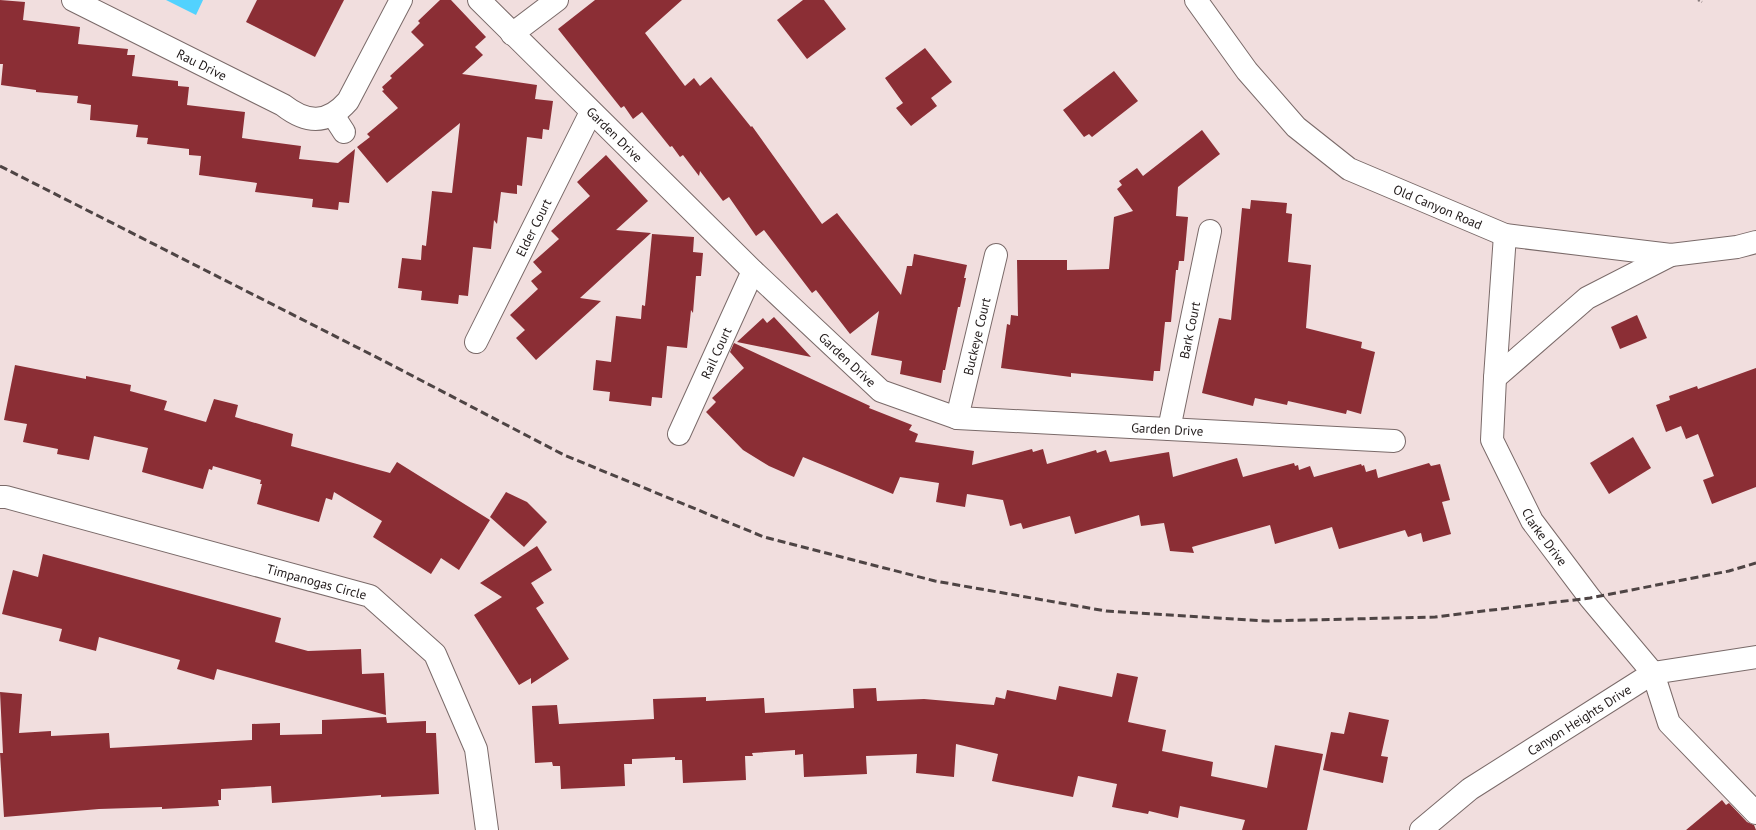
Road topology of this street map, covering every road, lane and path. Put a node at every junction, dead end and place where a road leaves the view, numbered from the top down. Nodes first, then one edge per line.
1 (73, 0) edge
2 (400, 0) edge
3 (479, 0) edge
4 (557, 0) edge
5 (1196, 0) edge
6 (1698, 0) edge
7 (1702, 2) dead end
8 (103, 7) edge
9 (512, 34) junction
10 (591, 112) junction
11 (1210, 231) dead end
12 (1505, 235) junction
13 (1756, 242) edge
14 (996, 254) dead end
15 (1671, 255) junction
16 (753, 272) junction
17 (476, 342) dead end
18 (1495, 378) junction
19 (957, 418) junction
20 (1169, 429) junction
21 (679, 434) dead end
22 (1394, 441) dead end
23 (0, 496) edge
24 (1756, 657) edge
25 (1653, 673) junction
26 (1756, 813) edge
27 (487, 830) edge
28 (1421, 830) edge

1 - 8 street, Rau Drive
2 - 8 street, Rau Drive
3 - 9 street, Garden Drive
4 - 9 street
5 - 12 street, Old Canyon Road
6 - 7 path
9 - 10 street, Garden Drive
10 - 16 street, Garden Drive
10 - 17 street, Elder Court
11 - 20 street, Bark Court
12 - 15 street, Old Canyon Road
12 - 18 street, Clarke Drive
13 - 15 street, Old Canyon Road
14 - 19 street, Buckeye Court
15 - 18 street
16 - 19 street, Garden Drive
16 - 21 street, Rail Court
18 - 25 street, Clarke Drive
19 - 20 street, Garden Drive
20 - 22 street, Garden Drive
23 - 27 street, Timpanogas Circle
24 - 25 street, Canyon Heights Drive
25 - 26 street
25 - 28 street, Canyon Heights Drive

